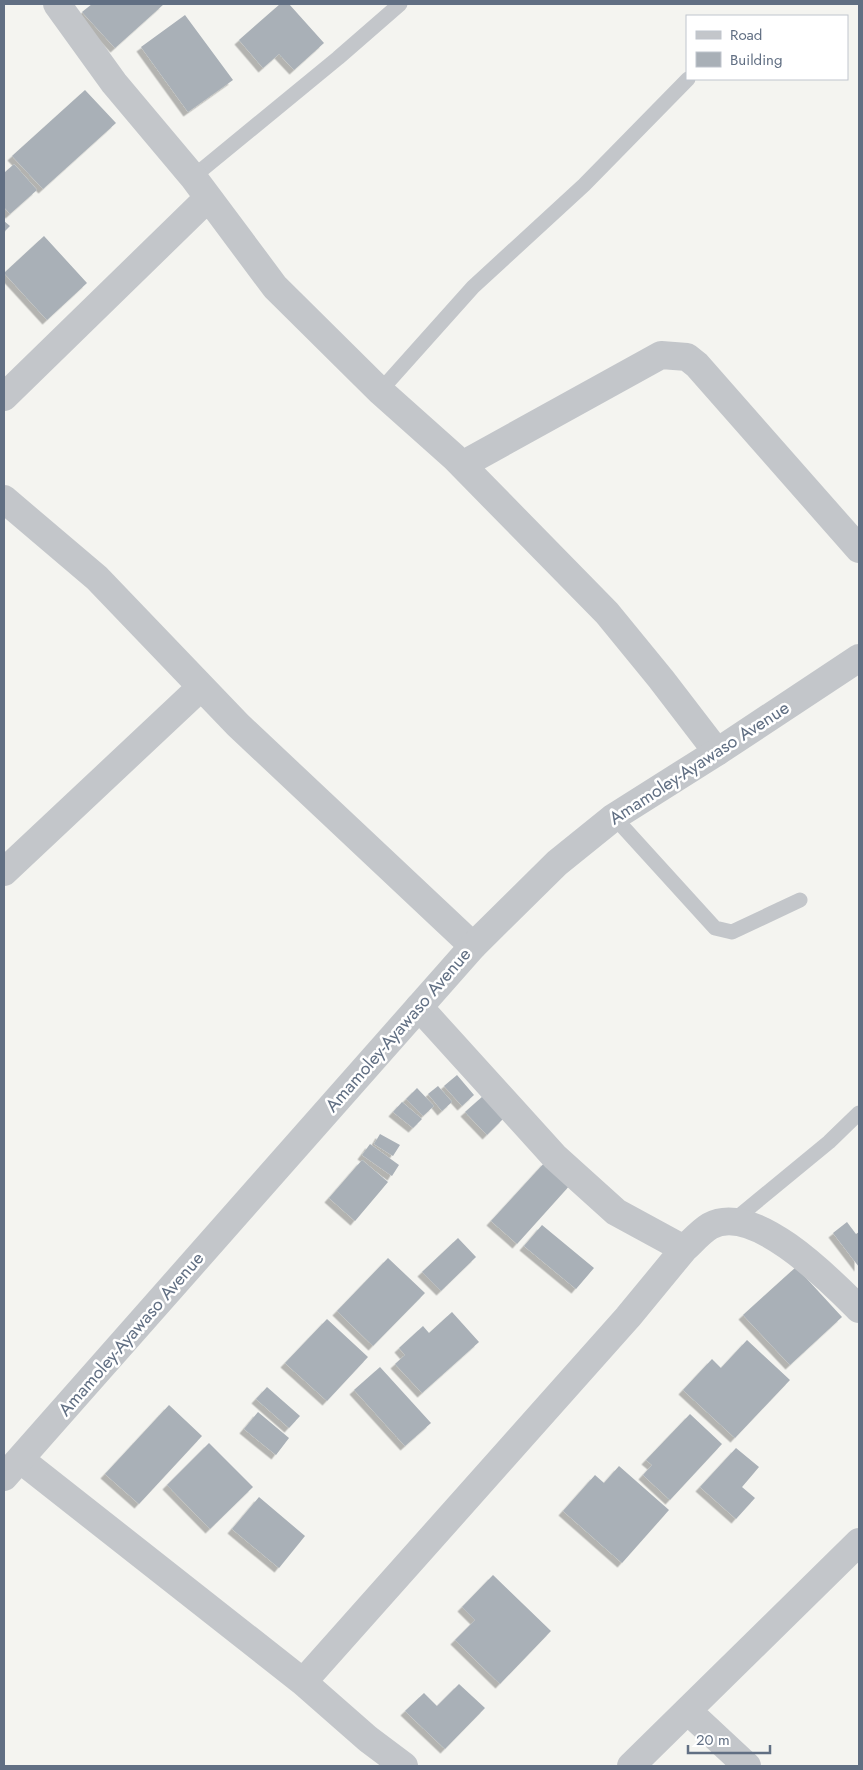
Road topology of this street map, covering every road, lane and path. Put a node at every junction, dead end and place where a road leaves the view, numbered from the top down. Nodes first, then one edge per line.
1 (57, 4) edge
2 (400, 4) edge
3 (687, 80) edge
4 (200, 187) junction
5 (380, 391) junction
6 (4, 397) edge
7 (462, 465) junction
8 (4, 499) edge
9 (859, 549) edge
10 (859, 658) edge
11 (201, 687) junction
12 (717, 752) junction
13 (614, 817) junction
14 (4, 872) edge
15 (800, 900) dead end
16 (473, 946) junction
17 (419, 1007) junction
18 (859, 1113) edge
19 (733, 1221) junction
20 (684, 1249) junction
21 (859, 1309) edge
22 (12, 1468) edge
23 (859, 1542) edge
24 (303, 1682) junction
25 (688, 1710) junction
26 (404, 1766) edge
27 (631, 1766) edge
28 (747, 1766) edge

1 - 4 street
2 - 4 lane
3 - 5 lane
4 - 5 street
4 - 6 street
5 - 7 street
7 - 9 street
7 - 12 street
8 - 11 street
10 - 12 street, Amamoley-Ayawaso Avenue
11 - 14 street
11 - 16 street
12 - 13 street, Amamoley-Ayawaso Avenue
13 - 15 lane
13 - 16 street, Amamoley-Ayawaso Avenue
16 - 17 street, Amamoley-Ayawaso Avenue
17 - 20 street
17 - 22 street, Amamoley-Ayawaso Avenue
18 - 19 lane
19 - 20 street
19 - 21 street
20 - 24 street
22 - 24 street
23 - 25 street
24 - 26 street
25 - 27 street
25 - 28 street

